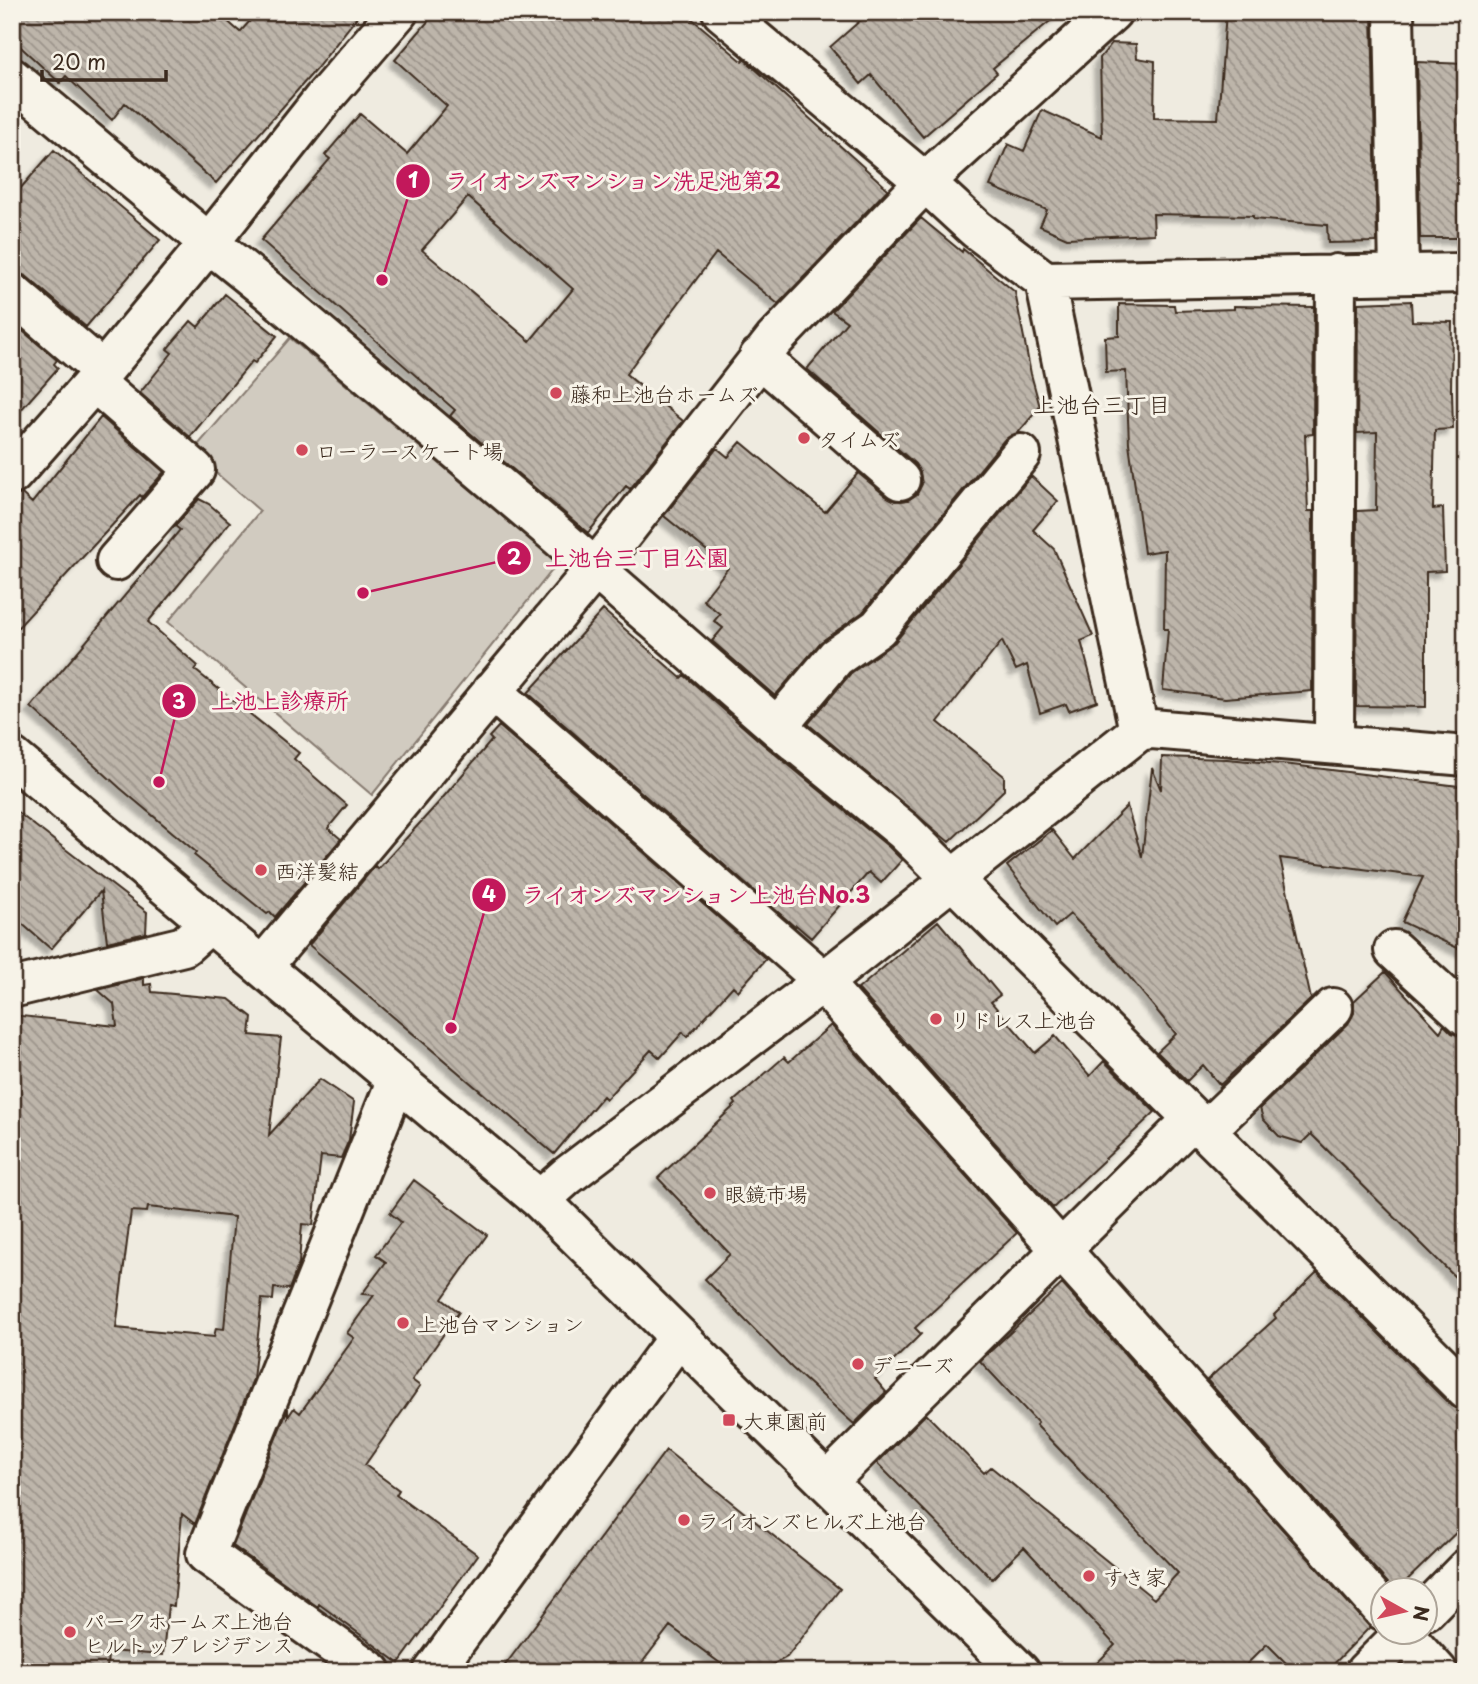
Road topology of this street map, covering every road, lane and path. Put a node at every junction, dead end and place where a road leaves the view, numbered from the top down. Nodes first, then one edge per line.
1 (398, 12) edge
2 (722, 12) edge
3 (1112, 12) edge
4 (1394, 12) edge
5 (12, 78) edge
6 (925, 182) junction
7 (209, 243) junction
8 (1466, 273) edge
9 (1336, 274) junction
10 (1399, 274) junction
11 (1045, 281) junction
12 (12, 293) edge
13 (760, 357) junction
14 (98, 377) junction
15 (1021, 454) dead end
16 (12, 475) edge
17 (900, 480) dead end
18 (116, 561) dead end
19 (595, 569) junction
20 (492, 691) junction
21 (777, 727) junction
22 (1139, 732) junction
23 (1334, 744) junction
24 (1466, 756) edge
25 (12, 757) edge
26 (954, 878) junction
27 (210, 923) junction
28 (1394, 950) dead end
29 (262, 967) junction
30 (824, 981) junction
31 (12, 988) edge
32 (1333, 1009) dead end
33 (1466, 1016) edge
34 (397, 1079) junction
35 (1199, 1125) junction
36 (540, 1200) junction
37 (1061, 1249) junction
38 (678, 1337) junction
39 (1466, 1390) edge
40 (827, 1482) junction
41 (1466, 1569) edge
42 (1370, 1586) edge
43 (1440, 1592) edge
44 (1386, 1646) edge
45 (1420, 1646) edge
46 (372, 1672) edge
47 (433, 1672) edge
48 (1020, 1672) edge
49 (1365, 1672) edge
50 (1438, 1672) edge

1 - 7 street
2 - 6 street
3 - 6 street
4 - 10 street
5 - 7 street
6 - 11 street
6 - 13 street
7 - 14 street
7 - 19 street
8 - 10 street
9 - 10 street
9 - 11 street
9 - 23 street
11 - 22 street
12 - 14 street
13 - 17 street
13 - 19 street
14 - 16 street
14 - 18 street
15 - 21 street
19 - 20 street
19 - 21 street
20 - 29 street
20 - 30 street
21 - 26 street
22 - 23 street
22 - 26 street
23 - 24 street
25 - 27 street
26 - 30 street
26 - 35 street
27 - 29 street
27 - 31 street
28 - 33 street
29 - 34 street
30 - 36 street
30 - 37 street
32 - 35 street
34 - 36 street
34 - 46 street
35 - 37 street
35 - 39 street
36 - 38 street
37 - 40 street
37 - 42 street
38 - 40 street
38 - 47 street
40 - 48 street
41 - 43 street
44 - 49 street
45 - 50 street

